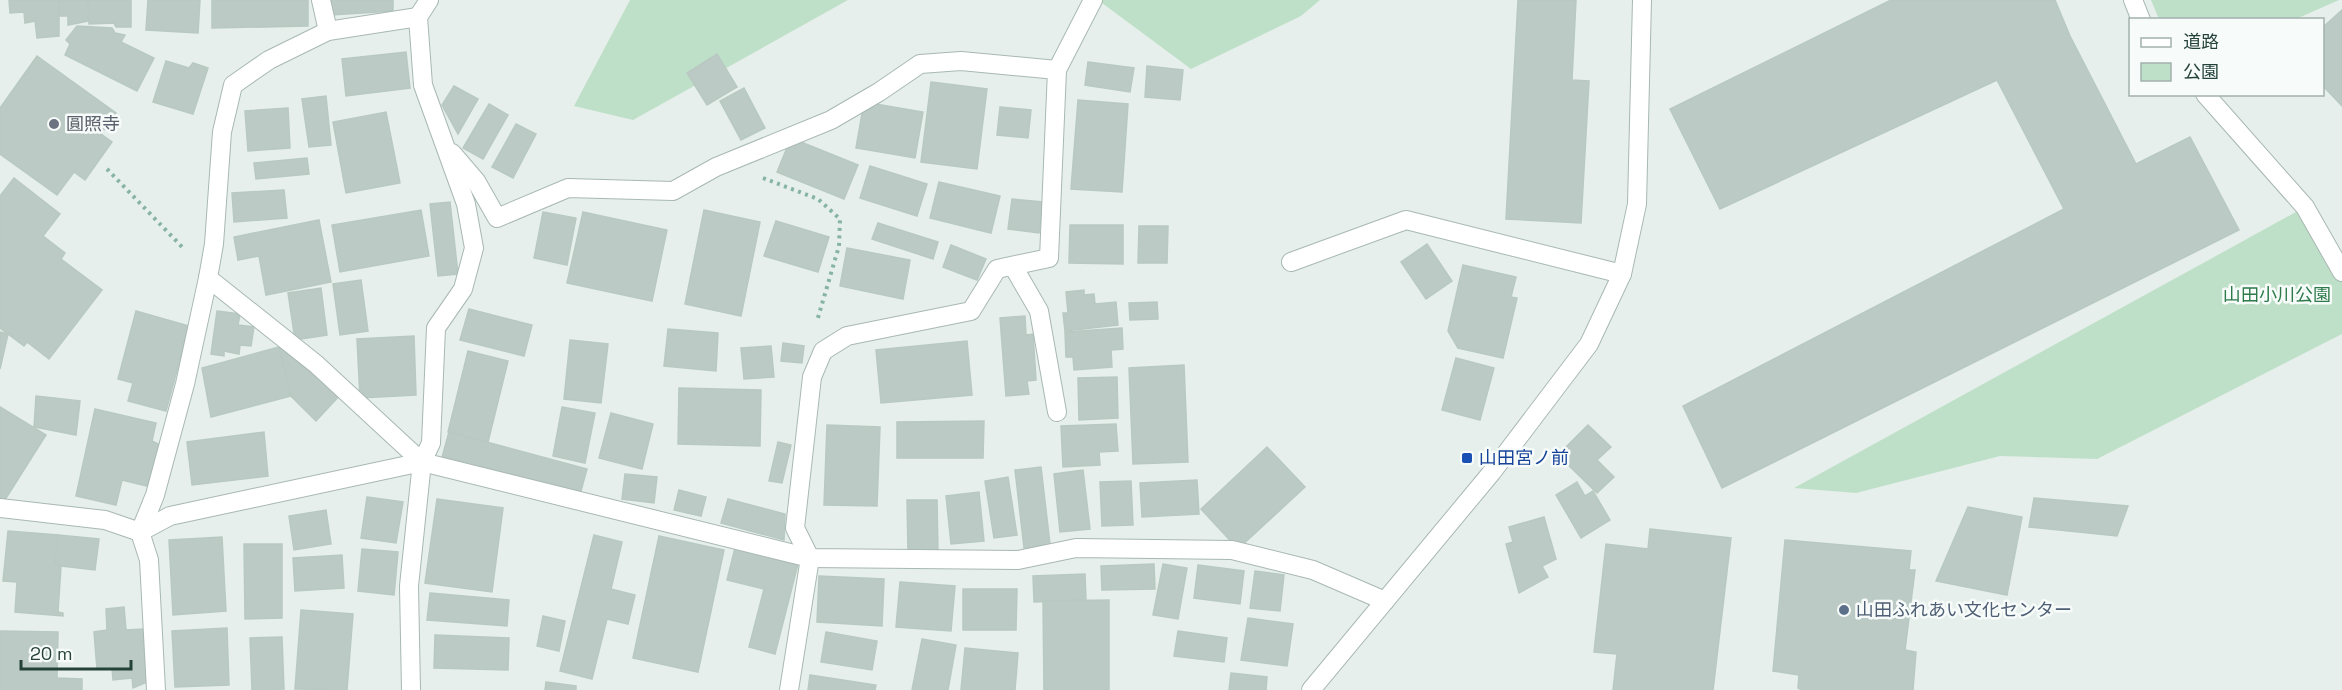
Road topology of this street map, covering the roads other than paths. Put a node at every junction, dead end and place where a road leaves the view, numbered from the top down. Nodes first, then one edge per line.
1 (321, 0) edge
2 (429, 0) edge
3 (1094, 0) edge
4 (1642, 0) edge
5 (2133, 0) edge
6 (418, 17) junction
7 (2140, 18) edge
8 (328, 31) junction
9 (1057, 70) junction
10 (2207, 96) edge
11 (445, 145) junction
12 (1291, 262) dead end
13 (1013, 266) junction
14 (2342, 272) edge
15 (1622, 274) junction
16 (208, 278) junction
17 (1057, 412) dead end
18 (422, 462) junction
19 (0, 508) edge
20 (140, 532) junction
21 (810, 558) junction
22 (1385, 601) junction
23 (156, 690) edge
24 (411, 690) edge
25 (789, 690) edge
26 (1311, 690) edge

1 - 8 street
2 - 6 street
3 - 9 street
4 - 15 street
5 - 7 street
6 - 8 street
6 - 11 street
8 - 16 street
9 - 11 street
9 - 13 street
10 - 14 street
11 - 18 street
12 - 15 street
13 - 17 street
13 - 21 street
15 - 22 street
16 - 18 street
16 - 20 street
18 - 20 street
18 - 21 street
18 - 24 street
19 - 20 street
20 - 23 street
21 - 22 street
21 - 25 street
22 - 26 street

